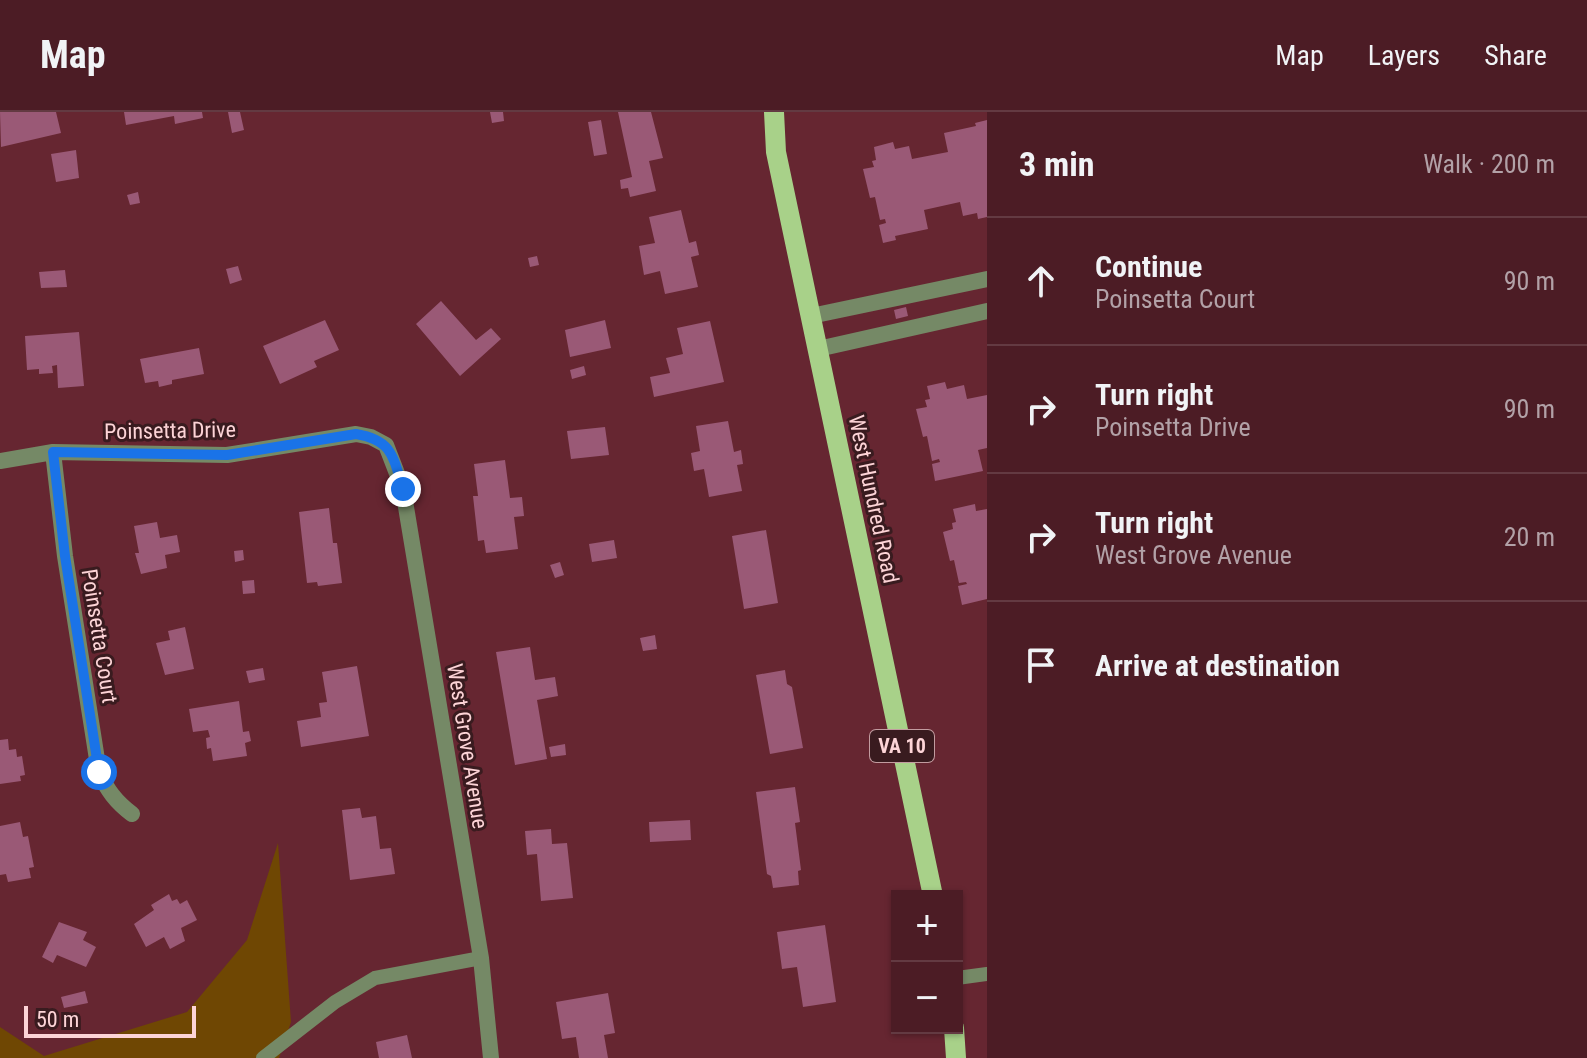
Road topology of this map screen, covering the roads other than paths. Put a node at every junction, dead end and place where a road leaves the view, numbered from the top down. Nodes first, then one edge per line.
1 (774, 112) edge
2 (987, 279) edge
3 (987, 311) edge
4 (811, 316) junction
5 (818, 349) junction
6 (386, 445) joint
7 (53, 452) junction
8 (0, 461) edge
9 (132, 814) dead end
10 (932, 890) edge
11 (481, 958) junction
12 (987, 974) edge
13 (963, 977) edge
14 (954, 1034) edge
15 (263, 1058) edge
16 (491, 1058) edge
17 (956, 1058) edge

1 - 4 main road, West Hundred Road / VA 10
2 - 4 street
3 - 5 street
4 - 5 main road, West Hundred Road / VA 10
5 - 10 main road, West Hundred Road / VA 10
6 - 7 street, Poinsetta Drive
6 - 11 street, West Grove Avenue
7 - 8 street, Poinsetta Drive
7 - 9 street, Poinsetta Court
11 - 15 lane
11 - 16 street, West Grove Avenue
12 - 13 lane
14 - 17 main road

